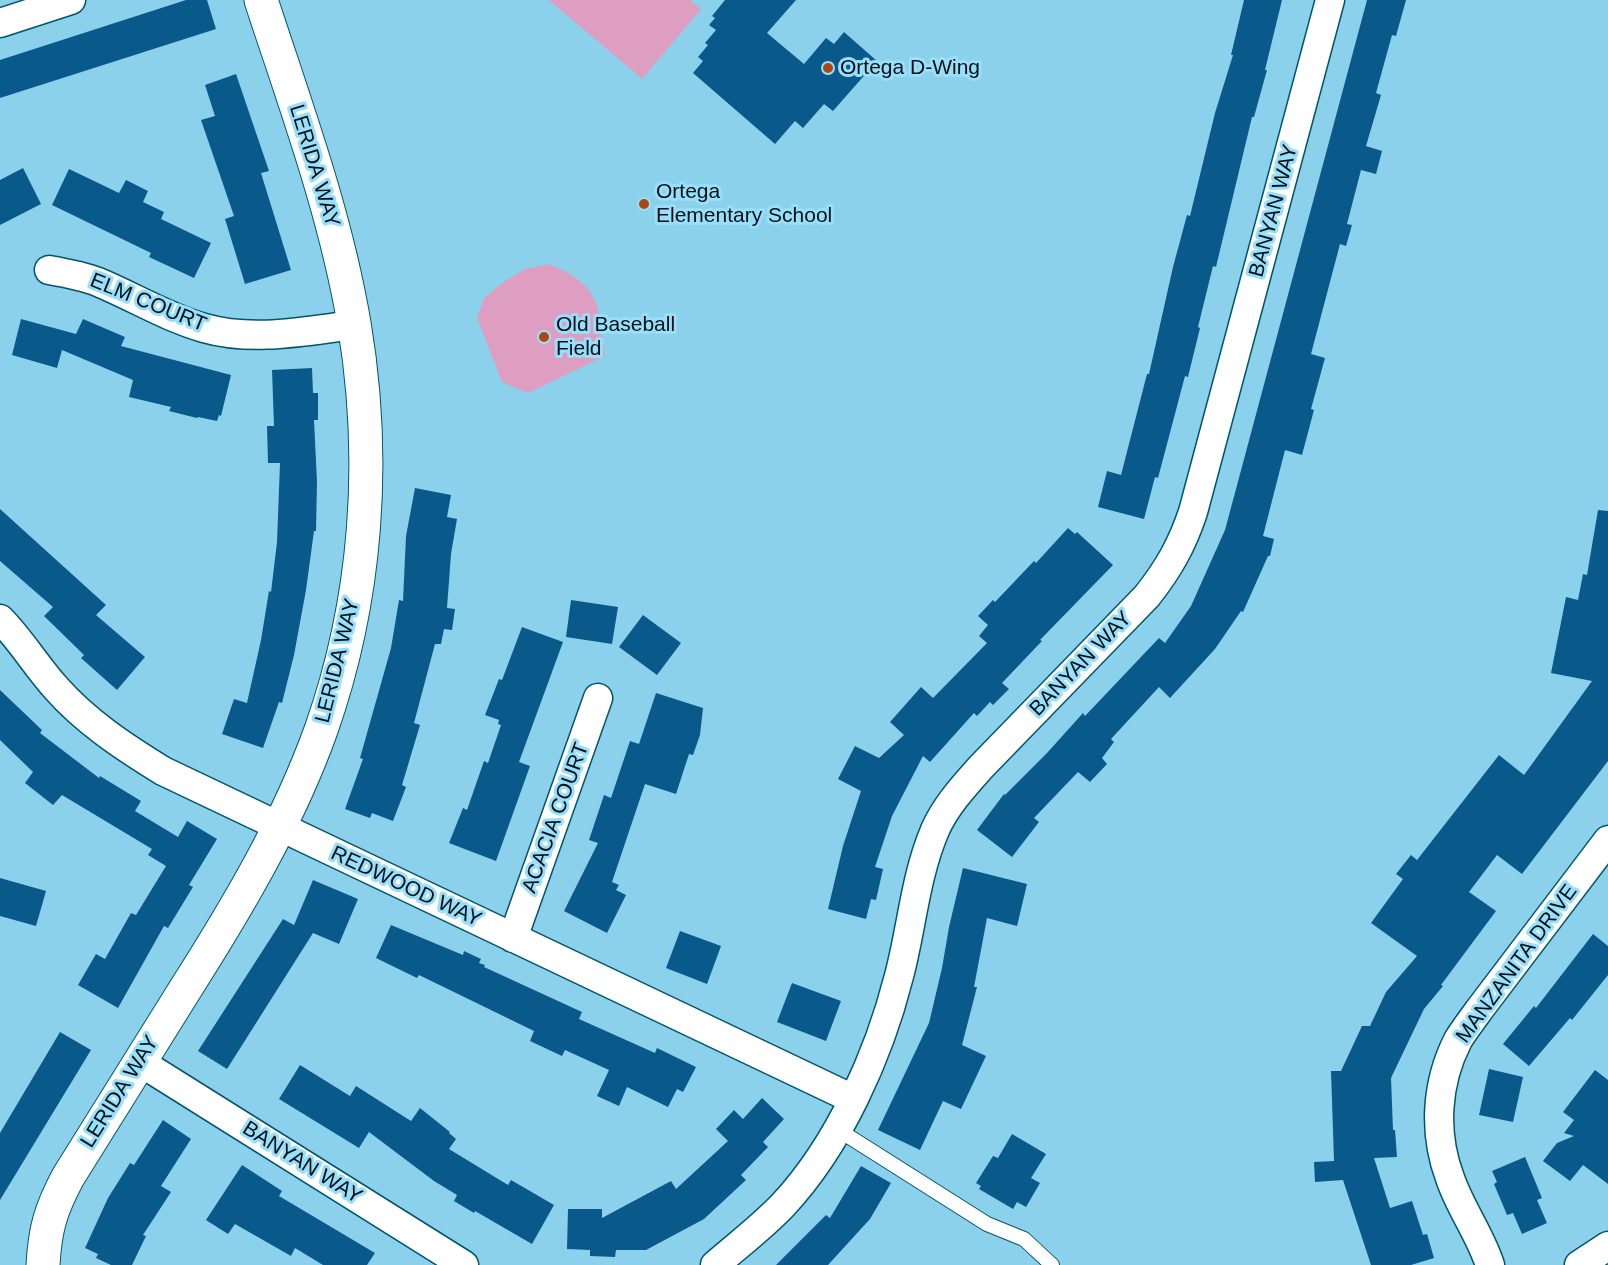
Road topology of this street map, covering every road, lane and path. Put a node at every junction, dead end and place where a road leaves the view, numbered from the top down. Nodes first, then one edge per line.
1 (71, 0) edge
2 (261, 0) edge
3 (1330, 0) edge
4 (0, 23) edge
5 (49, 270) dead end
6 (354, 324) junction
7 (0, 619) edge
8 (598, 698) dead end
9 (279, 827) junction
10 (1608, 840) edge
11 (513, 938) junction
12 (140, 1062) junction
13 (853, 1099) junction
14 (837, 1129) junction
15 (1608, 1246) edge
16 (44, 1265) edge
17 (464, 1265) edge
18 (715, 1265) edge
19 (1052, 1265) edge
20 (1490, 1265) edge
21 (1579, 1265) edge

1 - 4 street
2 - 6 street, LERIDA WAY
3 - 13 street, BANYAN WAY
5 - 6 street, ELM COURT
6 - 9 street, LERIDA WAY
7 - 9 street, REDWOOD WAY
8 - 11 street, ACACIA COURT
9 - 11 street, REDWOOD WAY
9 - 12 street, LERIDA WAY
10 - 20 street, MANZANITA DRIVE
11 - 13 street, REDWOOD WAY
12 - 16 street, LERIDA WAY
12 - 17 street, BANYAN WAY
13 - 14 street, BANYAN WAY
14 - 18 street, BANYAN WAY
14 - 19 lane
15 - 21 street

